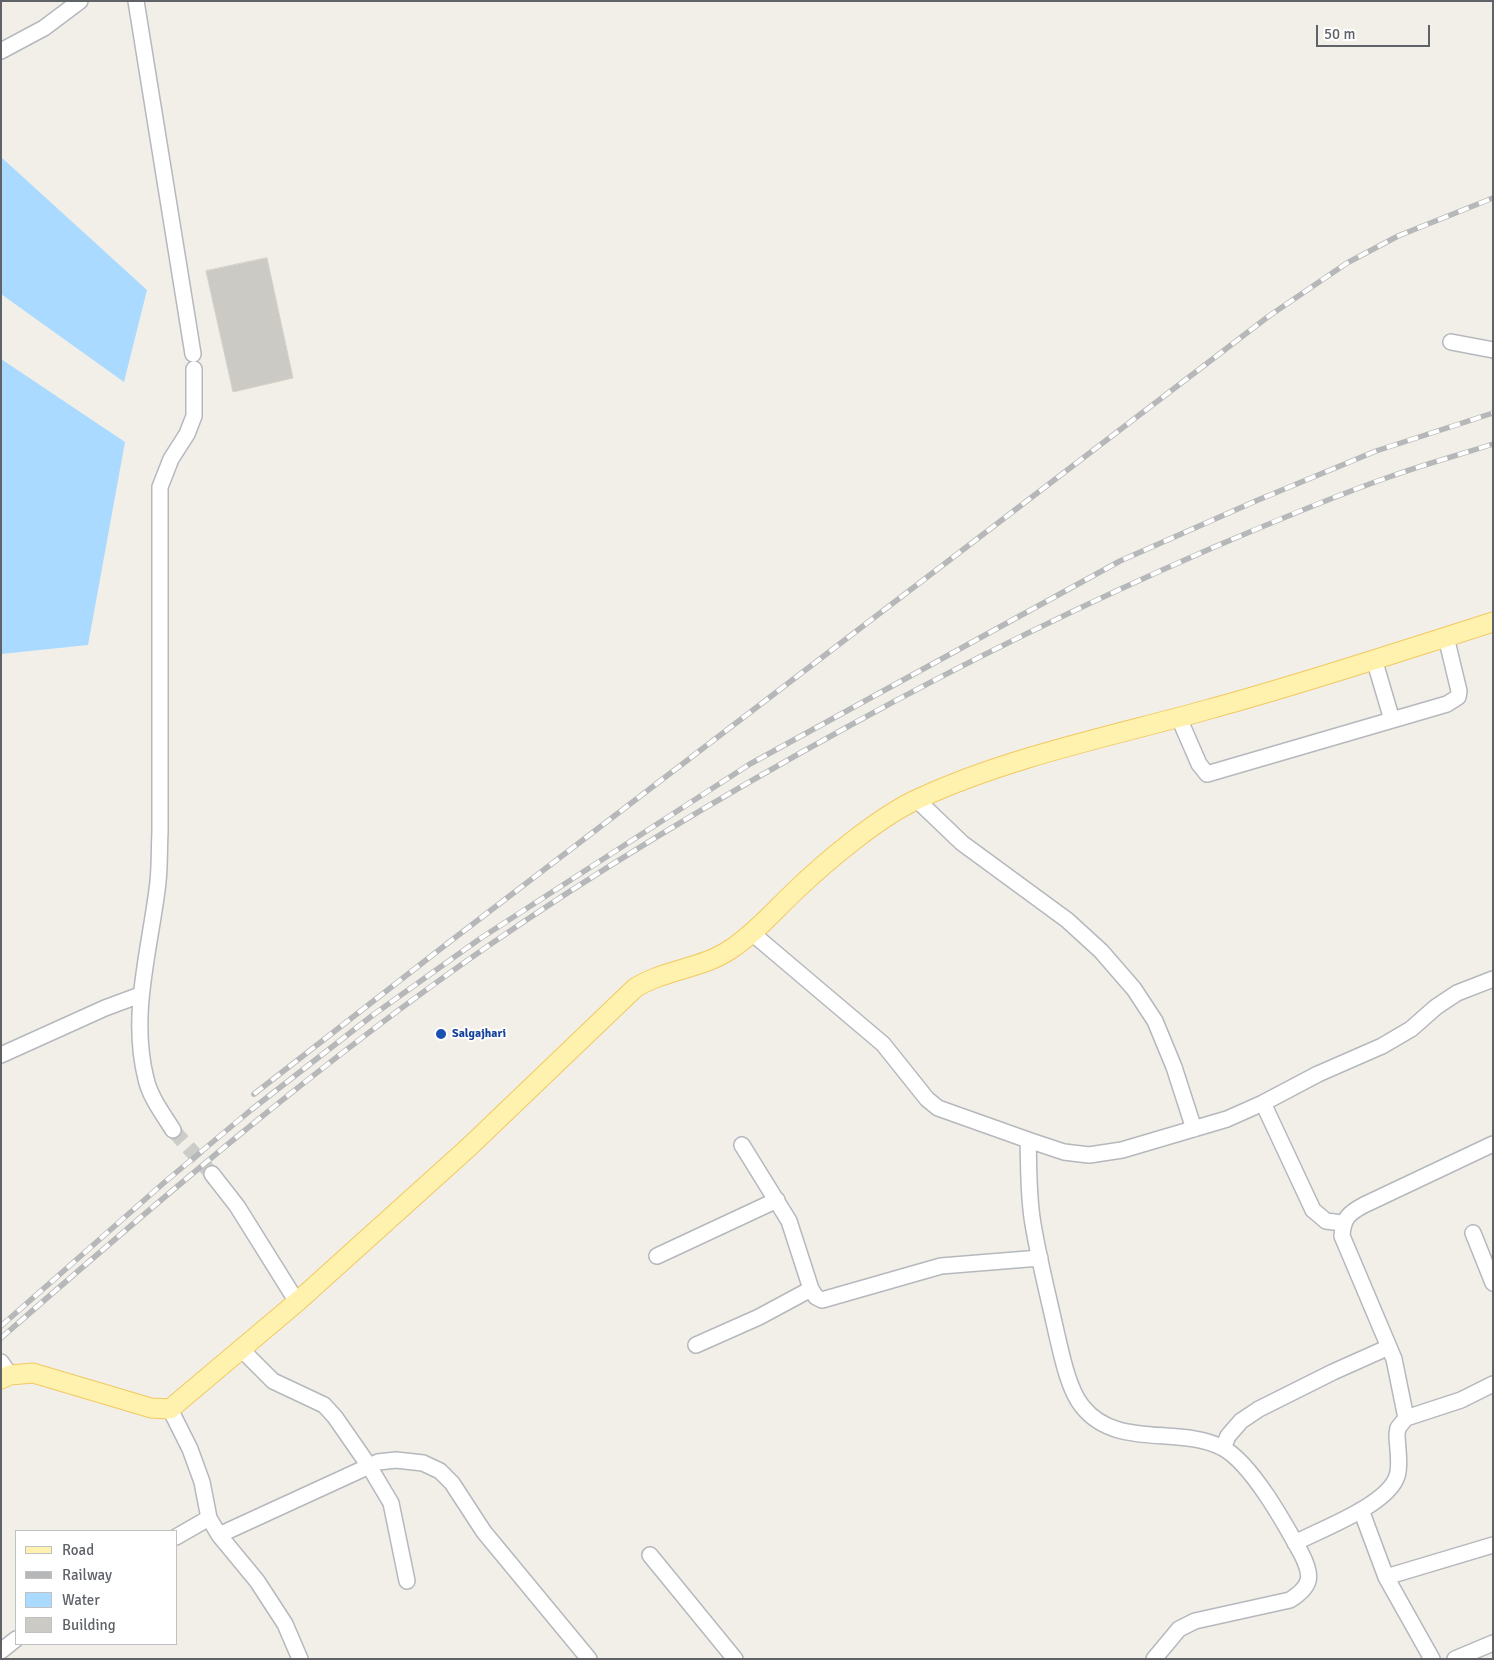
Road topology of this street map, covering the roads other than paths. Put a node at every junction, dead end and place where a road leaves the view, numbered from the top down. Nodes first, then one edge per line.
1 (80, 1) edge
2 (141, 3) edge
3 (1, 51) edge
4 (1450, 342) dead end
5 (1493, 350) edge
6 (1493, 622) edge
7 (1446, 637) junction
8 (1374, 660) junction
9 (1179, 718) junction
10 (1392, 720) junction
11 (916, 799) junction
12 (753, 934) junction
13 (1493, 979) edge
14 (140, 995) junction
15 (1, 1055) edge
16 (1262, 1103) junction
17 (1194, 1129) junction
18 (173, 1130) tunnel mouth
19 (1028, 1140) junction
20 (1493, 1144) edge
21 (742, 1145) dead end
22 (212, 1174) tunnel mouth
23 (777, 1200) junction
24 (1342, 1223) junction
25 (1473, 1233) dead end
26 (657, 1256) dead end
27 (1040, 1258) junction
28 (1493, 1283) edge
29 (811, 1289) junction
30 (297, 1302) junction
31 (696, 1345) dead end
32 (1389, 1347) junction
33 (242, 1350) junction
34 (4, 1372) edge
35 (1493, 1384) edge
36 (170, 1409) junction
37 (1406, 1418) junction
38 (1223, 1448) junction
39 (369, 1466) junction
40 (1361, 1510) junction
41 (210, 1518) junction
42 (219, 1535) junction
43 (178, 1536) edge
44 (1295, 1542) junction
45 (1493, 1545) edge
46 (650, 1555) dead end
47 (1386, 1577) junction
48 (407, 1581) dead end
49 (15, 1640) edge
50 (1493, 1643) edge
51 (1, 1651) edge
52 (300, 1659) edge
53 (589, 1659) edge
54 (735, 1659) edge
55 (1154, 1659) edge
56 (1432, 1659) edge
57 (1455, 1659) edge

1 - 3 street
2 - 14 street
4 - 5 street
6 - 7 main road
7 - 8 main road
7 - 10 street
8 - 9 main road
8 - 10 street
9 - 10 street
9 - 11 main road
11 - 12 main road
11 - 17 street
12 - 19 street
12 - 30 main road
13 - 16 street
14 - 15 street
14 - 18 street
16 - 17 street
16 - 24 street
17 - 19 street
19 - 27 street
20 - 24 street
21 - 23 street
22 - 30 street
23 - 26 street
23 - 29 street
24 - 32 street
25 - 28 street
27 - 29 street
27 - 38 street
29 - 31 street
30 - 33 main road
32 - 37 street
32 - 38 street
33 - 36 main road
33 - 39 street
34 - 36 main road
35 - 37 street
36 - 41 street
37 - 40 street
38 - 44 street
39 - 42 street
39 - 48 street
39 - 53 street
40 - 44 street
40 - 47 street
41 - 42 street
41 - 43 street
42 - 52 street
44 - 55 street
45 - 47 street
46 - 54 street
47 - 56 street
49 - 51 street
50 - 57 street

